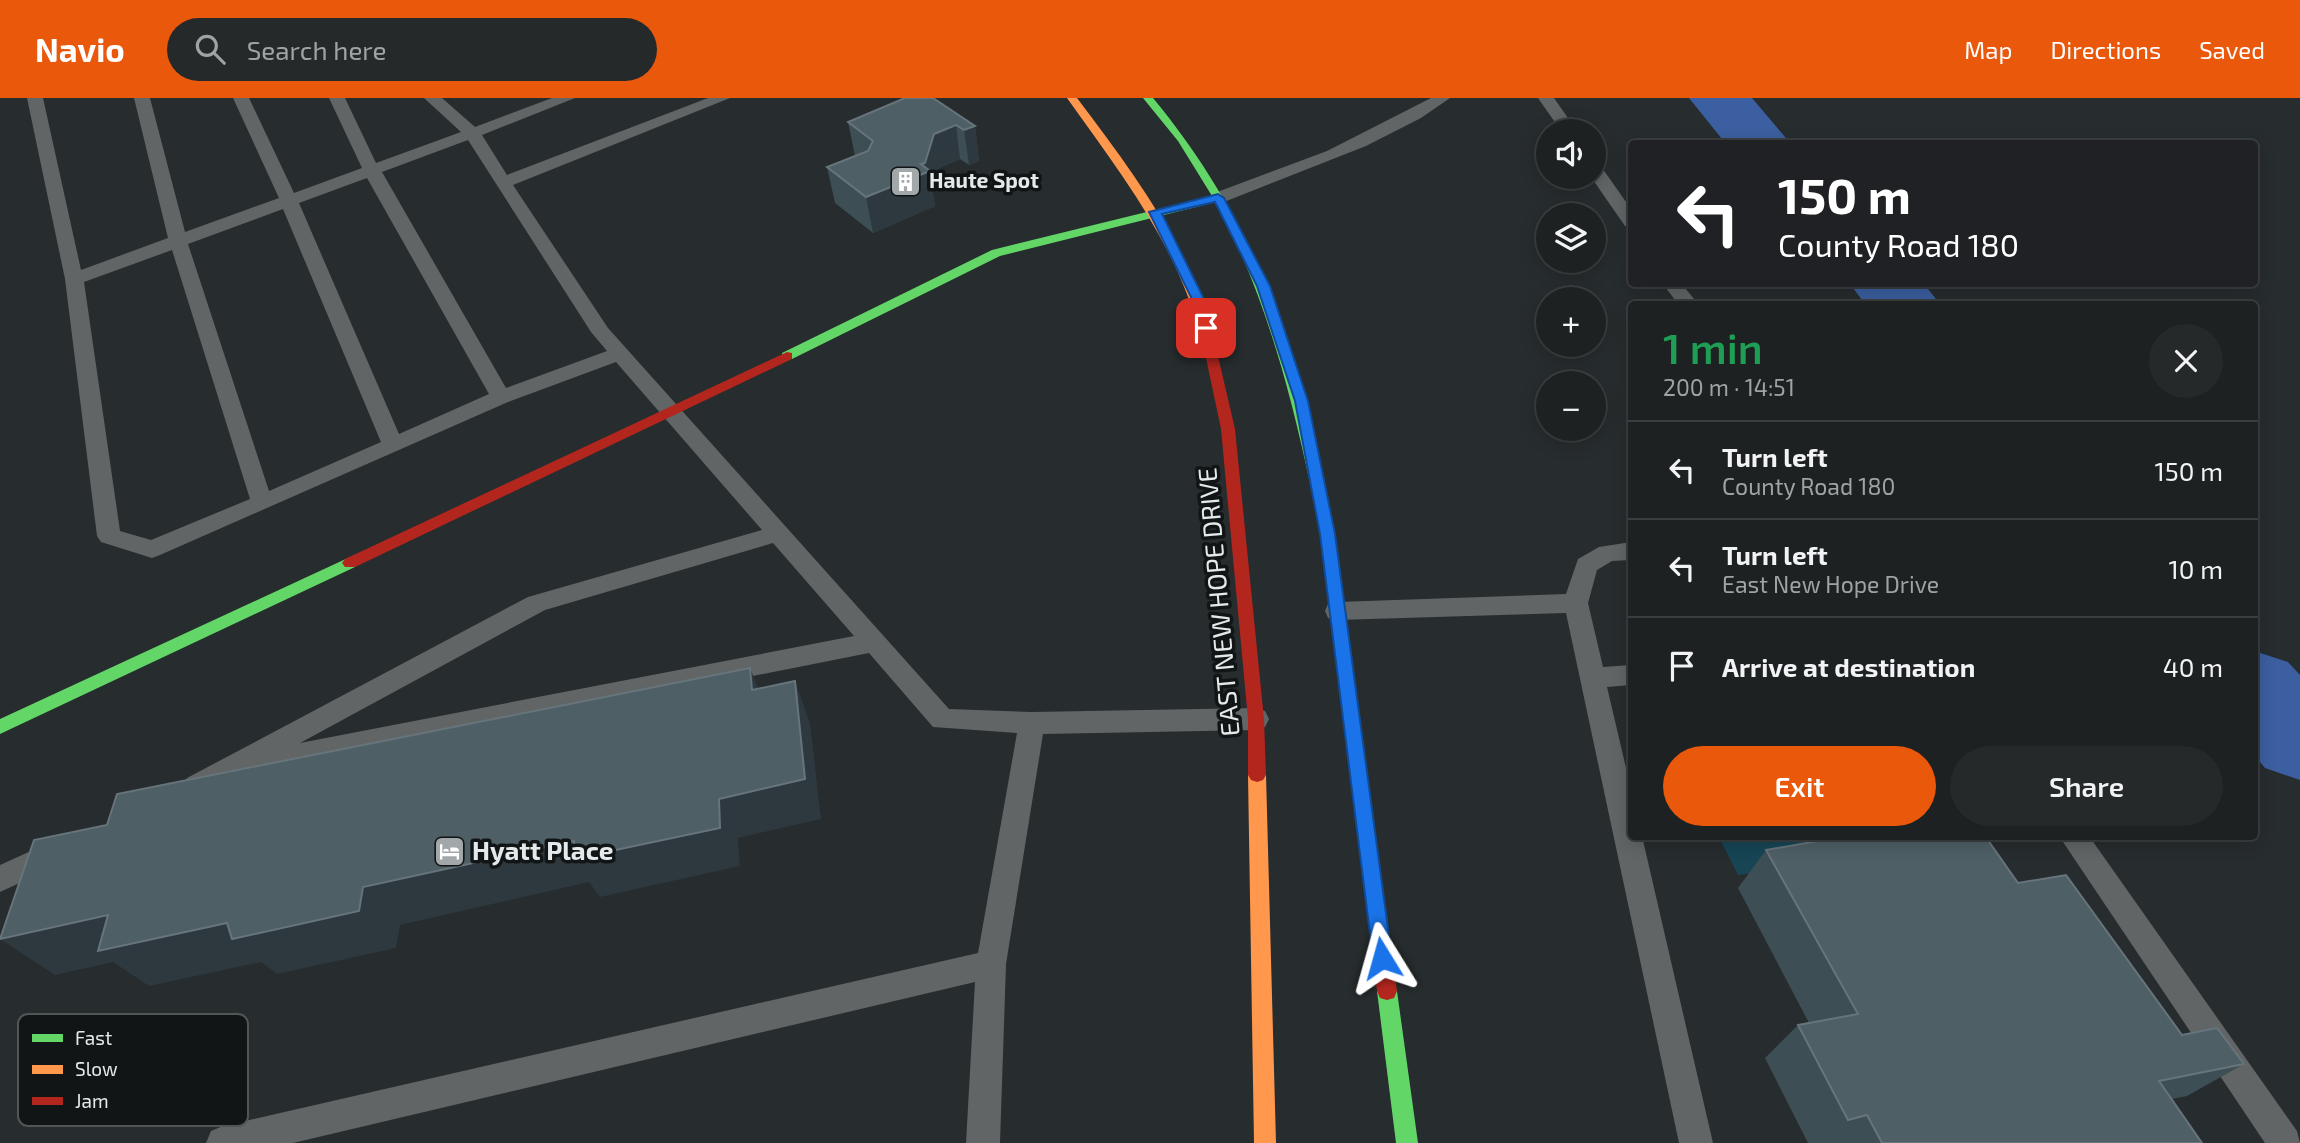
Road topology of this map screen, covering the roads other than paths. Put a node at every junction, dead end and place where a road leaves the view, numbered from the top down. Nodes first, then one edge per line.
1 (35, 98) edge
2 (142, 98) edge
3 (241, 98) edge
4 (337, 98) edge
5 (432, 98) edge
6 (567, 98) edge
7 (722, 98) edge
8 (1072, 98) edge
9 (1148, 98) edge
10 (1442, 98) edge
11 (1546, 98) edge
12 (1561, 119) edge
13 (472, 133) junction
14 (370, 169) junction
15 (502, 183) junction
16 (1606, 186) edge
17 (1218, 198) junction
18 (289, 201) junction
19 (1155, 212) junction
20 (1628, 218) edge
21 (178, 241) junction
22 (74, 279) junction
23 (621, 353) junction
24 (501, 397) junction
25 (673, 412) junction
26 (393, 445) junction
27 (262, 503) junction
28 (779, 533) junction
29 (1628, 551) edge
30 (1576, 603) junction
31 (1337, 611) junction
32 (874, 642) junction
33 (1628, 675) edge
34 (1592, 678) junction
35 (1256, 719) junction
36 (1032, 723) junction
37 (0, 727) edge
38 (237, 767) junction
39 (175, 796) edge
40 (1628, 839) edge
41 (1628, 840) edge
42 (2076, 840) edge
43 (75, 844) edge
44 (0, 879) edge
45 (991, 964) junction
46 (223, 1143) edge
47 (983, 1143) edge
48 (1265, 1143) edge
49 (1407, 1143) edge
50 (1696, 1143) edge
51 (2285, 1143) edge

1 - 22 lane
2 - 21 lane
3 - 18 lane
4 - 14 lane
5 - 13 lane
6 - 13 lane
7 - 15 lane
8 - 19 street, EAST NEW HOPE DRIVE
9 - 17 street
10 - 17 lane
11 - 12 lane
13 - 14 lane
13 - 15 lane
14 - 18 lane
14 - 24 lane
15 - 23 lane
16 - 20 lane
17 - 19 street
17 - 31 street
18 - 21 lane
18 - 26 lane
19 - 25 street
19 - 35 street, EAST NEW HOPE DRIVE
21 - 22 lane
21 - 27 lane
22 - 27 lane
23 - 24 lane
23 - 25 lane
24 - 26 lane
25 - 28 lane
25 - 37 street
26 - 27 lane
28 - 32 lane
28 - 38 lane
29 - 30 lane
30 - 31 lane
30 - 34 lane
31 - 49 street
32 - 36 lane
32 - 38 lane
33 - 34 lane
34 - 40 lane
35 - 36 lane
35 - 48 street, EAST NEW HOPE DRIVE
36 - 45 lane
38 - 39 lane
41 - 50 lane
42 - 51 lane
43 - 44 lane
45 - 46 lane
45 - 47 lane

